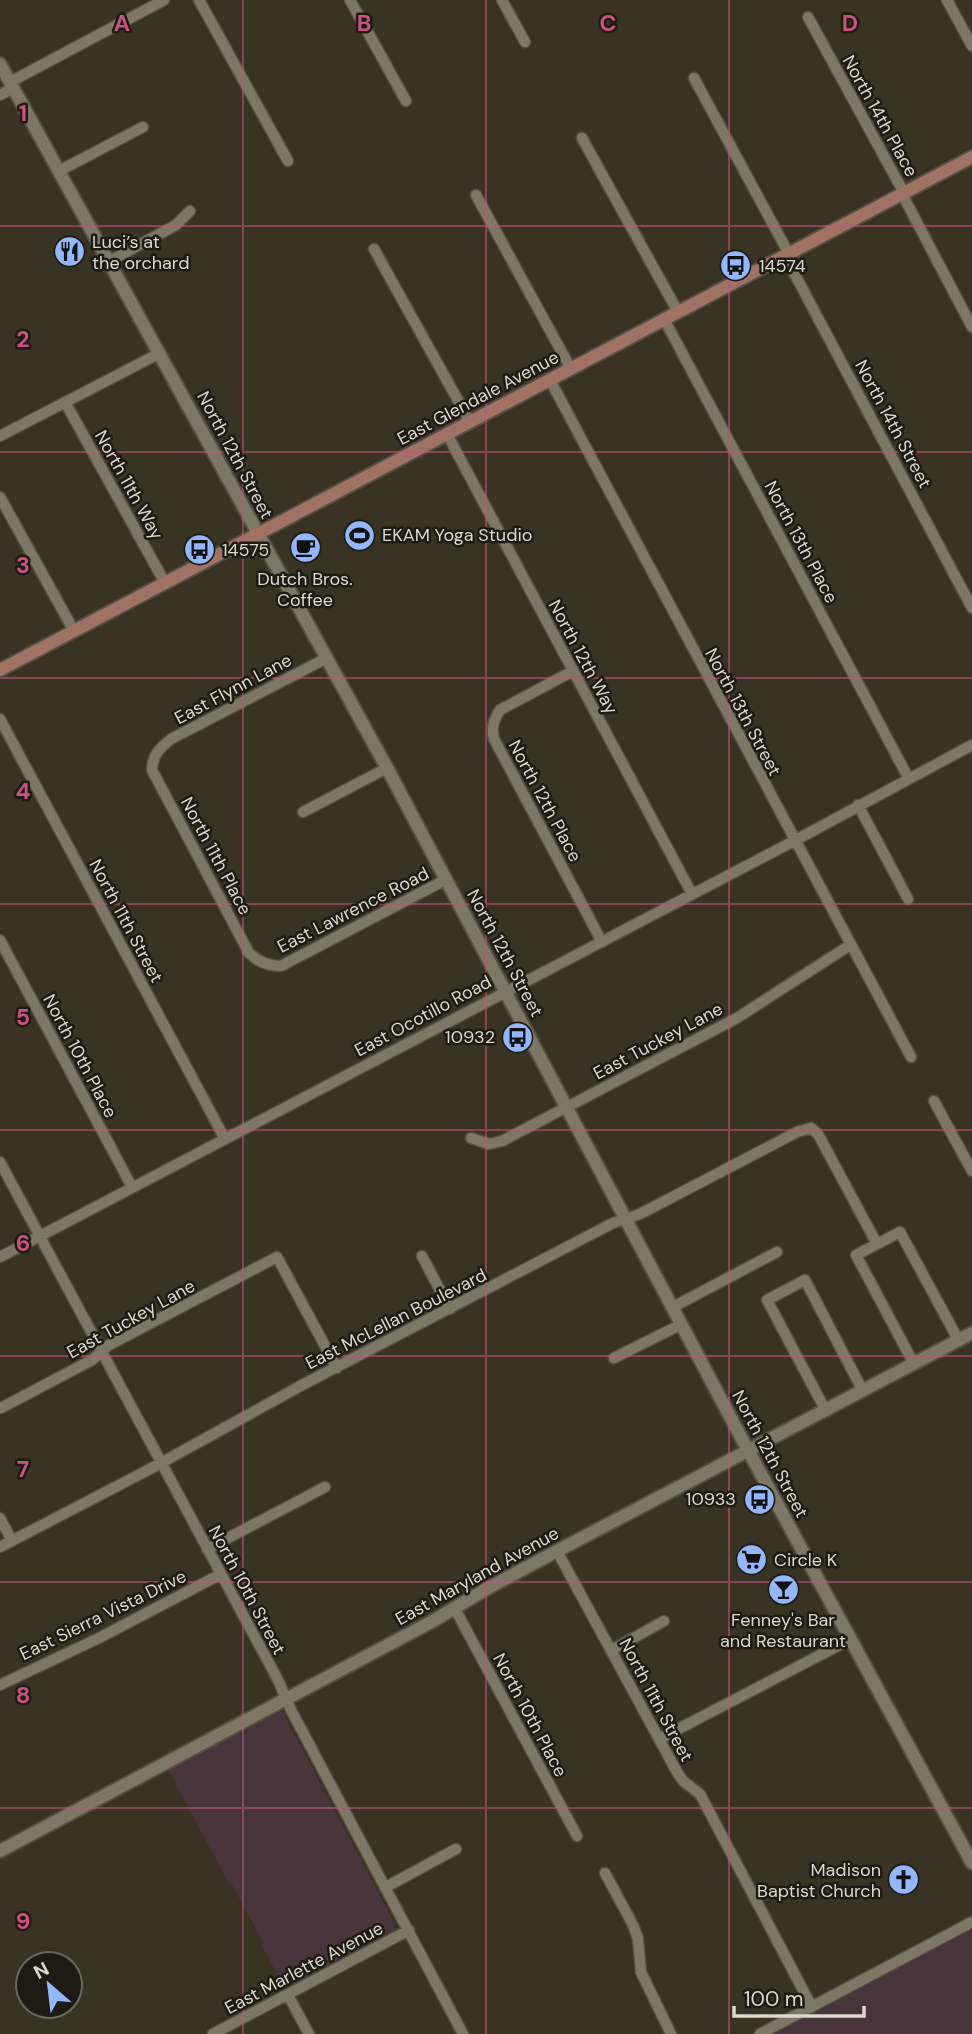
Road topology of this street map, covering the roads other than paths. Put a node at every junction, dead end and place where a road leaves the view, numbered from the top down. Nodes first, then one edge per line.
1 (163, 0) edge
2 (199, 0) edge
3 (350, 0) edge
4 (502, 0) edge
5 (947, 0) edge
6 (808, 17) dead end
7 (525, 42) dead end
8 (972, 46) edge
9 (0, 64) edge
10 (694, 78) dead end
11 (12, 85) junction
12 (0, 95) edge
13 (406, 101) dead end
14 (143, 127) dead end
15 (582, 138) dead end
16 (972, 157) edge
17 (288, 160) dead end
18 (59, 171) junction
19 (903, 194) junction
20 (476, 195) dead end
21 (190, 211) dead end
22 (374, 249) dead end
23 (787, 255) junction
24 (110, 261) junction
25 (678, 312) junction
26 (664, 319) junction
27 (972, 327) edge
28 (160, 353) junction
29 (571, 369) junction
30 (550, 380) junction
31 (65, 402) junction
32 (470, 422) junction
33 (447, 434) junction
34 (0, 436) edge
35 (0, 497) edge
36 (257, 534) junction
37 (165, 583) junction
38 (972, 608) edge
39 (74, 631) junction
40 (326, 659) junction
41 (0, 670) edge
42 (573, 671) junction
43 (0, 719) edge
44 (972, 745) edge
45 (158, 750) joint
46 (387, 768) junction
47 (909, 779) junction
48 (858, 805) junction
49 (303, 813) dead end
50 (794, 841) junction
51 (447, 879) junction
52 (692, 894) junction
53 (908, 899) dead end
54 (0, 940) edge
55 (602, 942) junction
56 (850, 945) junction
57 (272, 966) joint
58 (505, 991) junction
59 (911, 1057) dead end
60 (934, 1101) dead end
61 (568, 1106) junction
62 (471, 1138) dead end
63 (225, 1139) junction
64 (0, 1162) edge
65 (972, 1171) edge
66 (132, 1187) junction
67 (627, 1219) junction
68 (40, 1236) junction
69 (877, 1244) junction
70 (777, 1252) dead end
71 (422, 1256) dead end
72 (0, 1257) edge
73 (673, 1307) junction
74 (450, 1309) junction
75 (682, 1324) junction
76 (972, 1333) edge
77 (959, 1340) junction
78 (102, 1352) junction
79 (614, 1358) dead end
80 (914, 1364) junction
81 (337, 1368) junction
82 (863, 1391) junction
83 (1, 1408) edge
84 (826, 1411) junction
85 (748, 1451) junction
86 (161, 1462) junction
87 (325, 1487) dead end
88 (0, 1518) edge
89 (12, 1541) junction
90 (0, 1547) edge
91 (207, 1549) junction
92 (557, 1551) junction
93 (221, 1574) junction
94 (455, 1609) junction
95 (664, 1622) dead end
96 (851, 1639) junction
97 (612, 1650) junction
98 (0, 1685) edge
99 (286, 1699) junction
100 (659, 1739) junction
101 (577, 1836) dead end
102 (456, 1849) dead end
103 (0, 1851) edge
104 (972, 1863) edge
105 (605, 1872) dead end
106 (386, 1887) junction
107 (972, 1922) edge
108 (408, 1930) junction
109 (288, 1995) junction
110 (812, 2007) junction
111 (213, 2034) edge
112 (309, 2034) edge
113 (463, 2034) edge
114 (671, 2034) edge
115 (760, 2034) edge

1 - 11 street
2 - 17 street
3 - 13 street
4 - 7 street
5 - 8 street
6 - 19 street, North 14th Place
9 - 11 street, North 12th Street
10 - 23 street, North 14th Street
11 - 12 street
11 - 18 street, North 12th Street
14 - 18 street
15 - 25 street
16 - 19 main road, East Glendale Avenue
18 - 24 street, North 12th Street
19 - 23 main road, East Glendale Avenue
19 - 27 street, North 14th Place
20 - 29 street
21 - 24 street
22 - 32 street
23 - 25 main road, East Glendale Avenue
23 - 38 street, North 14th Street
24 - 28 street, North 12th Street
25 - 26 main road, East Glendale Avenue
26 - 29 main road, East Glendale Avenue
26 - 47 street, North 13th Place
28 - 31 street
28 - 36 street, North 12th Street
29 - 30 main road, East Glendale Avenue
30 - 32 main road, East Glendale Avenue
30 - 50 street, North 13th Street
31 - 34 street
31 - 37 street, North 11th Way
32 - 33 main road, East Glendale Avenue
33 - 36 main road, East Glendale Avenue
33 - 42 street, North 12th Way
35 - 39 street
36 - 37 main road, East Glendale Avenue
36 - 40 street, North 12th Street
37 - 39 main road, East Glendale Avenue
39 - 41 main road, East Glendale Avenue
40 - 45 street, East Flynn Lane
40 - 46 street, North 12th Street
42 - 52 street, North 12th Way
42 - 55 street, North 12th Place
43 - 63 street, North 11th Street
44 - 47 street, East Ocotillo Road
45 - 57 street, North 11th Place
46 - 49 street
46 - 51 street, North 12th Street
47 - 48 street, East Ocotillo Road
48 - 50 street, East Ocotillo Road
48 - 53 street
50 - 52 street, East Ocotillo Road
50 - 56 street, North 13th Street
51 - 57 street, East Lawrence Road
51 - 58 street, North 12th Street
52 - 55 street, East Ocotillo Road
54 - 66 street, North 10th Place
55 - 58 street, East Ocotillo Road
56 - 59 street, North 13th Street
56 - 61 street, East Tuckey Lane
58 - 61 street, North 12th Street
58 - 63 street, East Ocotillo Road
60 - 65 street
61 - 62 street, East Tuckey Lane
61 - 67 street, North 12th Street
63 - 66 street, East Ocotillo Road
64 - 68 street, North 10th Street
66 - 68 street, East Ocotillo Road
67 - 69 street, East McLellan Boulevard
67 - 73 street, North 12th Street
67 - 74 street, East McLellan Boulevard
68 - 72 street, East Ocotillo Road
68 - 78 street, North 10th Street
69 - 77 street
69 - 80 street
70 - 73 street
71 - 74 street
73 - 75 street, North 12th Street
74 - 81 street, East McLellan Boulevard
75 - 79 street
75 - 85 street, North 12th Street
76 - 77 street, East Maryland Avenue
77 - 80 street, East Maryland Avenue
78 - 81 street, East Tuckey Lane
78 - 83 street, East Tuckey Lane
78 - 86 street, North 10th Street
80 - 82 street, East Maryland Avenue
81 - 86 street, East McLellan Boulevard
82 - 84 street, East Maryland Avenue
82 - 84 street
84 - 85 street, East Maryland Avenue
85 - 92 street, East Maryland Avenue
85 - 96 street, North 12th Street
86 - 89 street, East McLellan Boulevard
86 - 91 street, North 10th Street
87 - 91 street
88 - 89 street
89 - 90 street, East McLellan Boulevard
91 - 93 street, North 10th Street
92 - 94 street, East Maryland Avenue
92 - 97 street, North 11th Street
93 - 98 street, East Sierra Vista Drive
93 - 99 street, North 10th Street
94 - 99 street, East Maryland Avenue
94 - 101 street, North 10th Place
95 - 97 street
96 - 100 street
96 - 104 street, North 12th Street
97 - 100 street, North 11th Street
99 - 103 street, East Maryland Avenue
99 - 106 street, North 10th Street
100 - 110 street, North 11th Street
102 - 106 street
105 - 114 street
106 - 108 street, North 10th Street
107 - 110 street
108 - 109 street, East Marlette Avenue
108 - 113 street, North 10th Street
109 - 111 street, East Marlette Avenue
109 - 112 street
110 - 115 street

